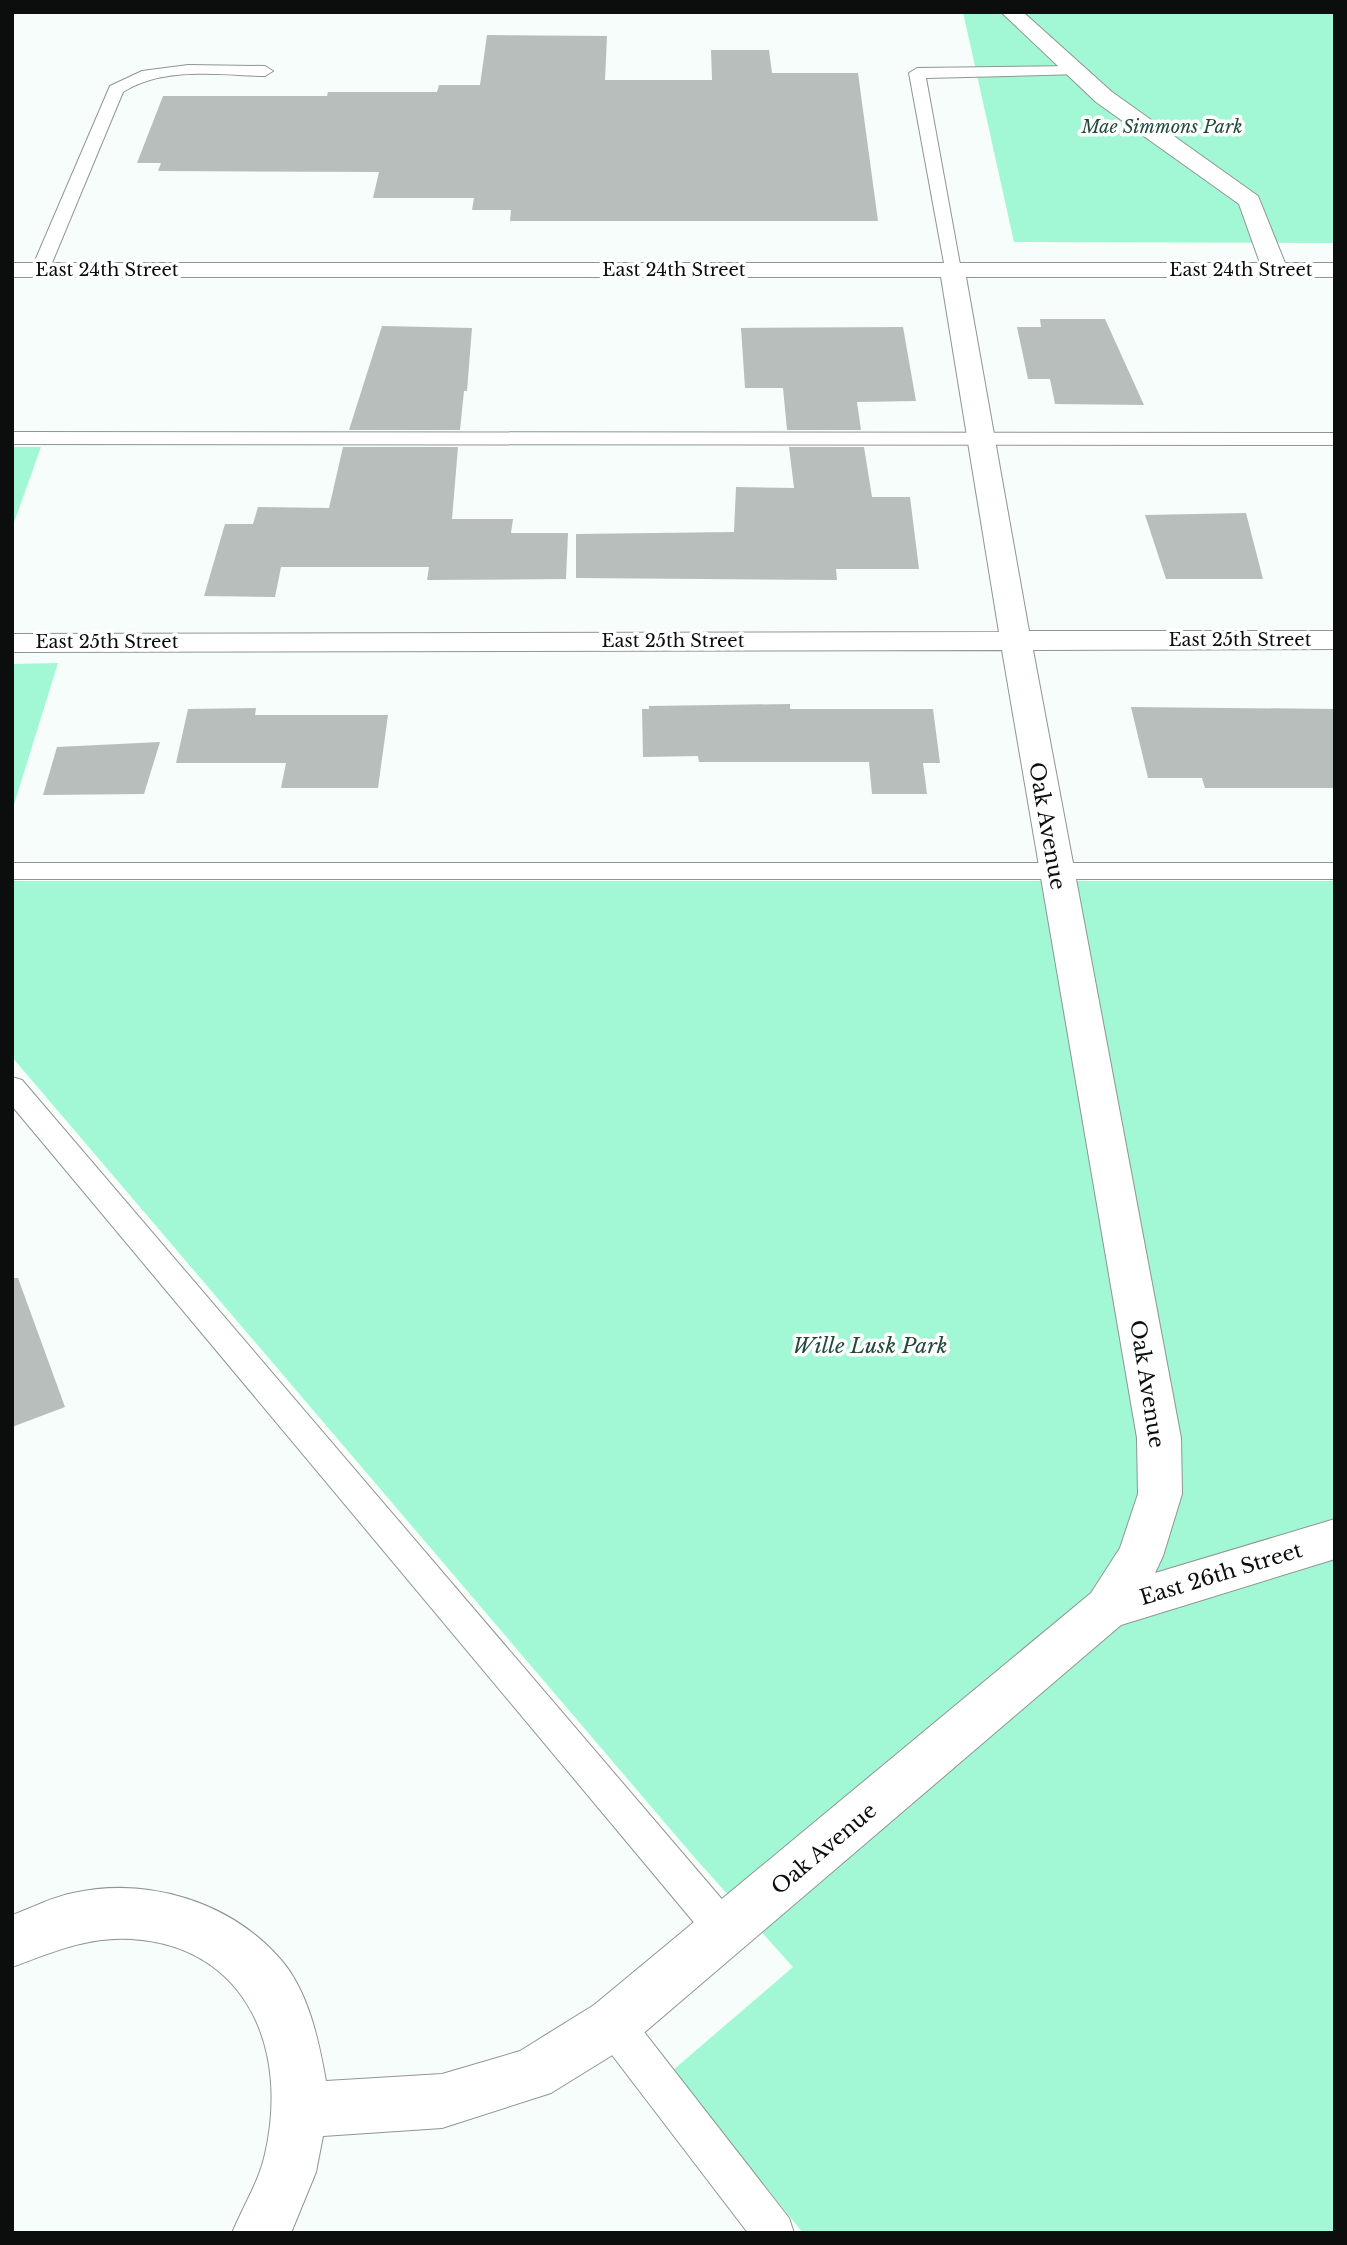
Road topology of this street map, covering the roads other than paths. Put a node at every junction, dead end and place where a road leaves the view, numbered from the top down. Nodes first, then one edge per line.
1 (1011, 12) edge
2 (265, 71) dead end
3 (1076, 71) junction
4 (12, 270) edge
5 (40, 270) junction
6 (952, 270) junction
7 (1275, 270) junction
8 (1335, 270) edge
9 (12, 438) edge
10 (1335, 439) edge
11 (980, 440) junction
12 (1014, 640) junction
13 (1335, 640) edge
14 (12, 643) edge
15 (12, 871) edge
16 (1055, 871) junction
17 (1335, 871) edge
18 (12, 1087) edge
19 (1335, 1539) edge
20 (1107, 1608) junction
21 (726, 1931) junction
22 (12, 1941) edge
23 (613, 2024) junction
24 (299, 2110) junction
25 (260, 2233) edge
26 (774, 2233) edge

1 - 3 street
2 - 5 lane
3 - 6 lane
3 - 7 street
4 - 5 street, East 24th Street
5 - 6 street, East 24th Street
6 - 7 street, East 24th Street
6 - 11 street, Oak Avenue
7 - 8 street, East 24th Street
9 - 11 lane
10 - 11 lane
11 - 12 street, Oak Avenue
12 - 13 street, East 25th Street
12 - 14 street, East 25th Street
12 - 16 street, Oak Avenue
15 - 16 lane
16 - 17 lane
16 - 20 street, Oak Avenue
18 - 21 lane
19 - 20 street, East 26th Street
20 - 21 street, Oak Avenue
21 - 23 street, Oak Avenue
22 - 24 street
23 - 24 street, Oak Avenue
23 - 26 lane
24 - 25 street

